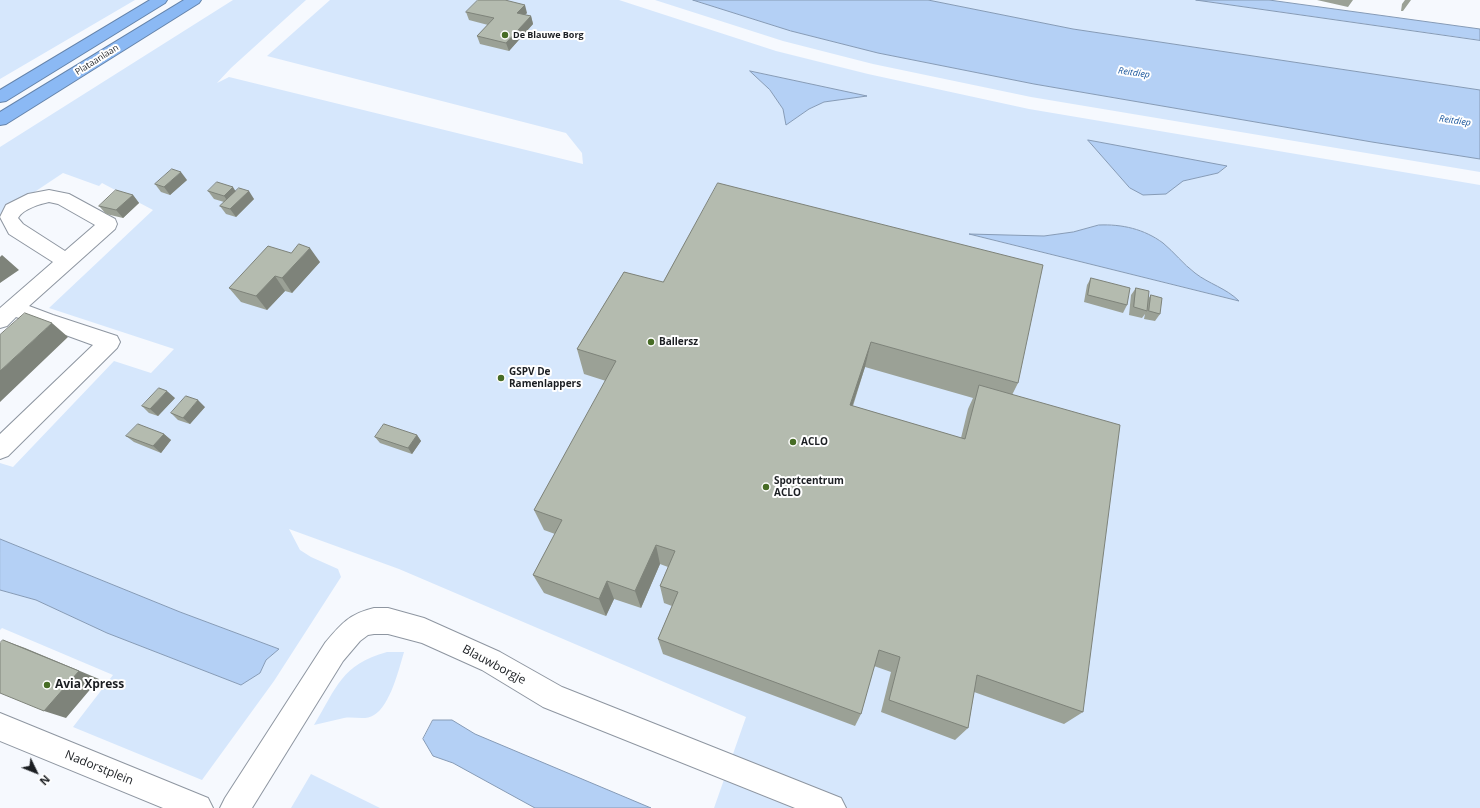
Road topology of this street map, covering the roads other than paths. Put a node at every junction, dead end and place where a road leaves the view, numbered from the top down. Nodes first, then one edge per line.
1 (160, 0) edge
2 (194, 0) edge
3 (0, 97) edge
4 (0, 120) edge
5 (6, 223) edge
6 (66, 261) junction
7 (7, 314) edge
8 (0, 449) edge
9 (0, 727) edge
10 (198, 808) edge
11 (235, 808) edge
12 (831, 808) edge

1 - 3 highway, Plataanlaan
2 - 4 highway, Plataanlaan
5 - 6 street
5 - 6 street
6 - 7 street
7 - 8 street
9 - 10 street, Nadorstplein
11 - 12 street, Blauwborgje

